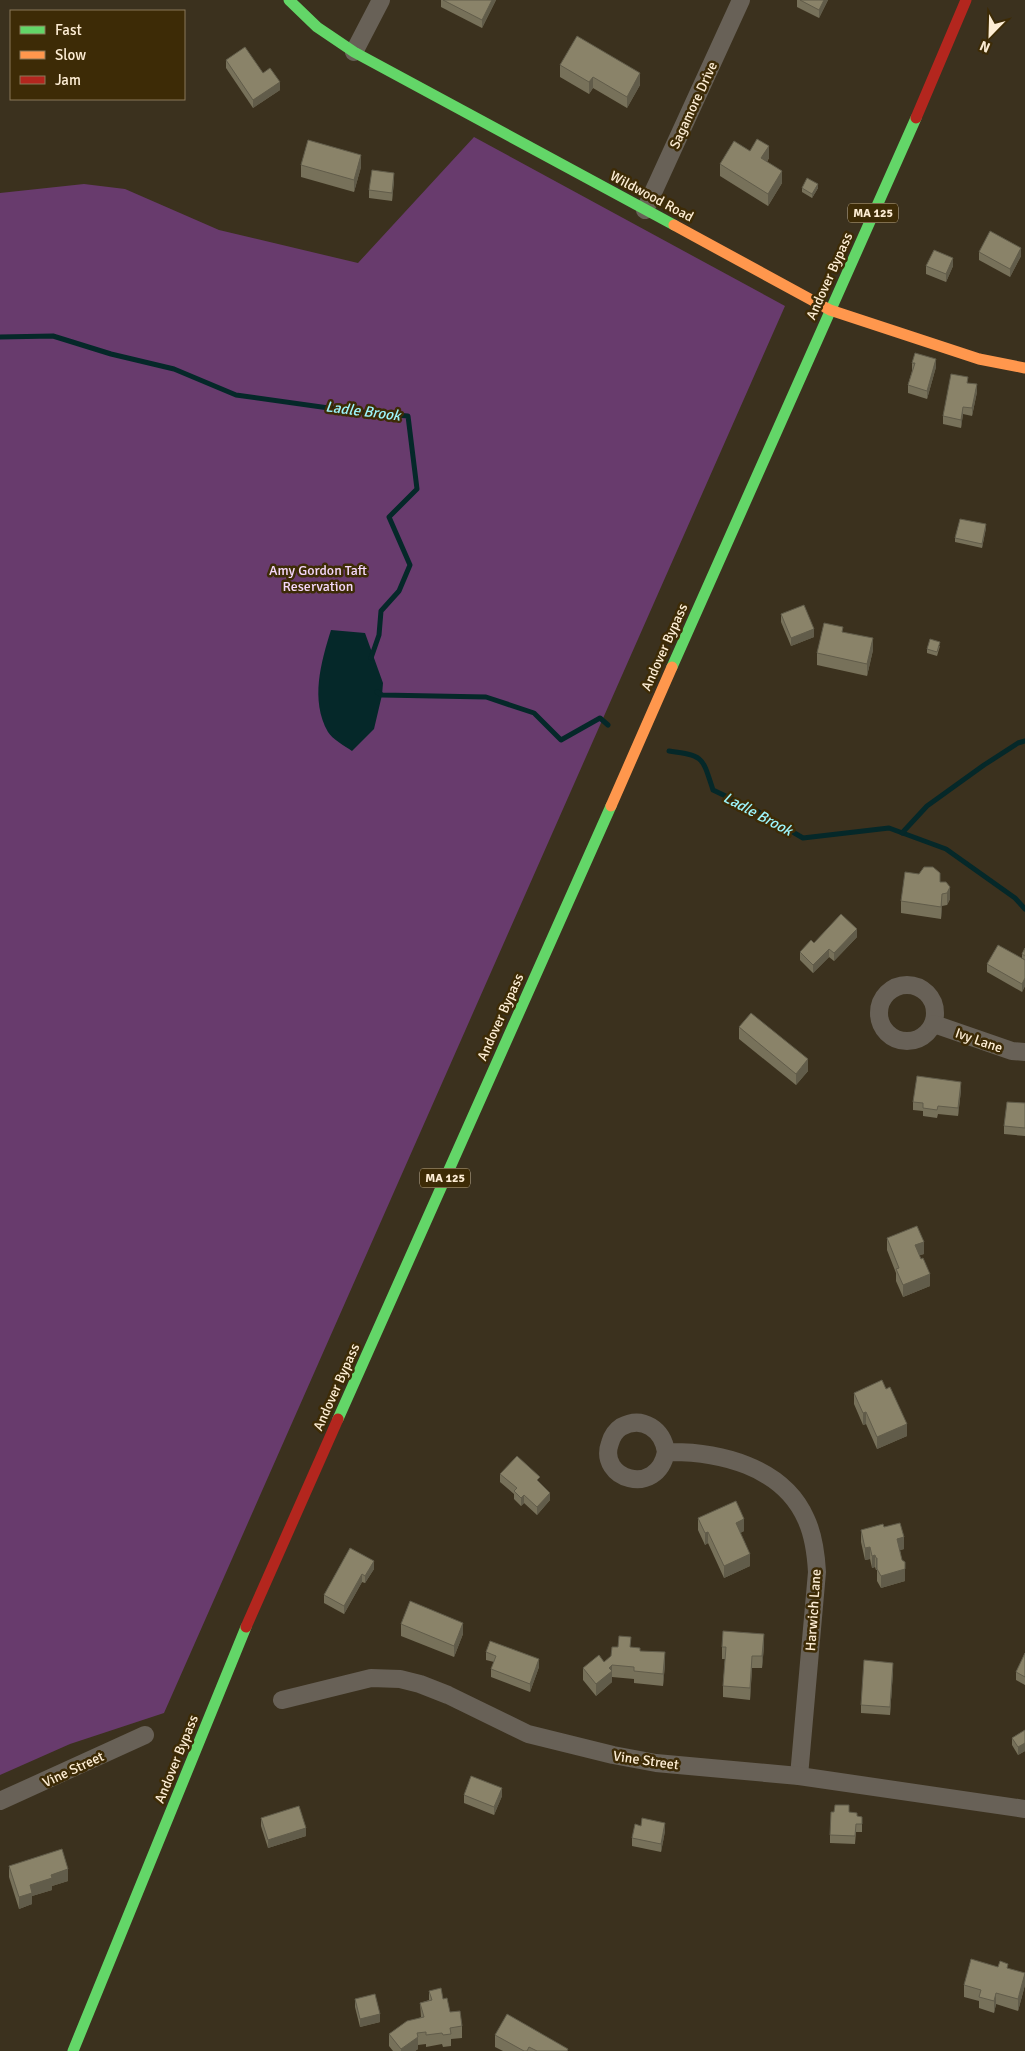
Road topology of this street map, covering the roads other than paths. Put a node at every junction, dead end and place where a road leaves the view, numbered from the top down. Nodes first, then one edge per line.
1 (289, 0) edge
2 (381, 0) edge
3 (741, 0) edge
4 (966, 0) edge
5 (354, 52) junction
6 (645, 210) junction
7 (830, 310) junction
8 (1025, 368) edge
9 (934, 1024) dead end
10 (1025, 1052) edge
11 (666, 1452) dead end
12 (282, 1700) dead end
13 (145, 1735) dead end
14 (799, 1776) junction
15 (0, 1801) edge
16 (1025, 1809) edge
17 (73, 2051) edge

1 - 5 main road, Wildwood Road
2 - 5 street
3 - 6 street, Sagamore Drive
4 - 7 main road, Andover Bypass / MA 125
5 - 6 main road, Wildwood Road
6 - 7 main road, Wildwood Road
7 - 8 main road, Wildwood Road
7 - 17 main road, Andover Bypass / MA 125
9 - 10 street, Ivy Lane
11 - 14 street, Harwich Lane
12 - 14 street, Vine Street
13 - 15 street, Vine Street
14 - 16 street, Vine Street

